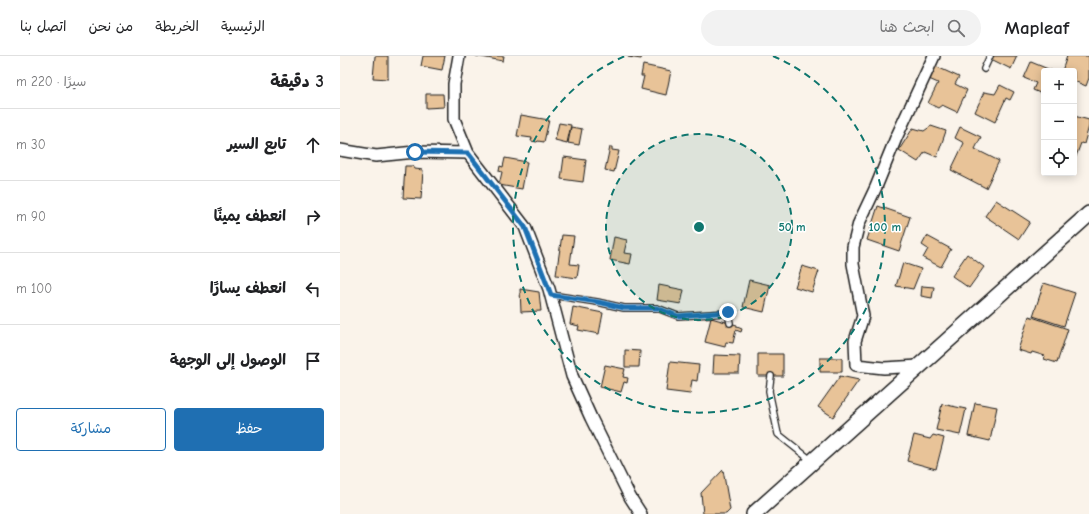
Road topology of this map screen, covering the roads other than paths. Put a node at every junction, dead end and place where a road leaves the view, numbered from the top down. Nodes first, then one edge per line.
1 (459, 56) edge
2 (934, 56) edge
3 (990, 56) edge
4 (984, 69) dead end
5 (340, 150) edge
6 (468, 153) junction
7 (1089, 214) edge
8 (551, 295) junction
9 (730, 323) dead end
10 (919, 366) junction
11 (770, 376) dead end
12 (812, 461) junction
13 (641, 514) edge
14 (754, 514) edge

1 - 6 street
2 - 10 street
3 - 4 lane
5 - 6 street
6 - 8 street
7 - 10 main road
8 - 9 lane
8 - 13 street
10 - 12 main road
11 - 12 lane
12 - 14 main road

